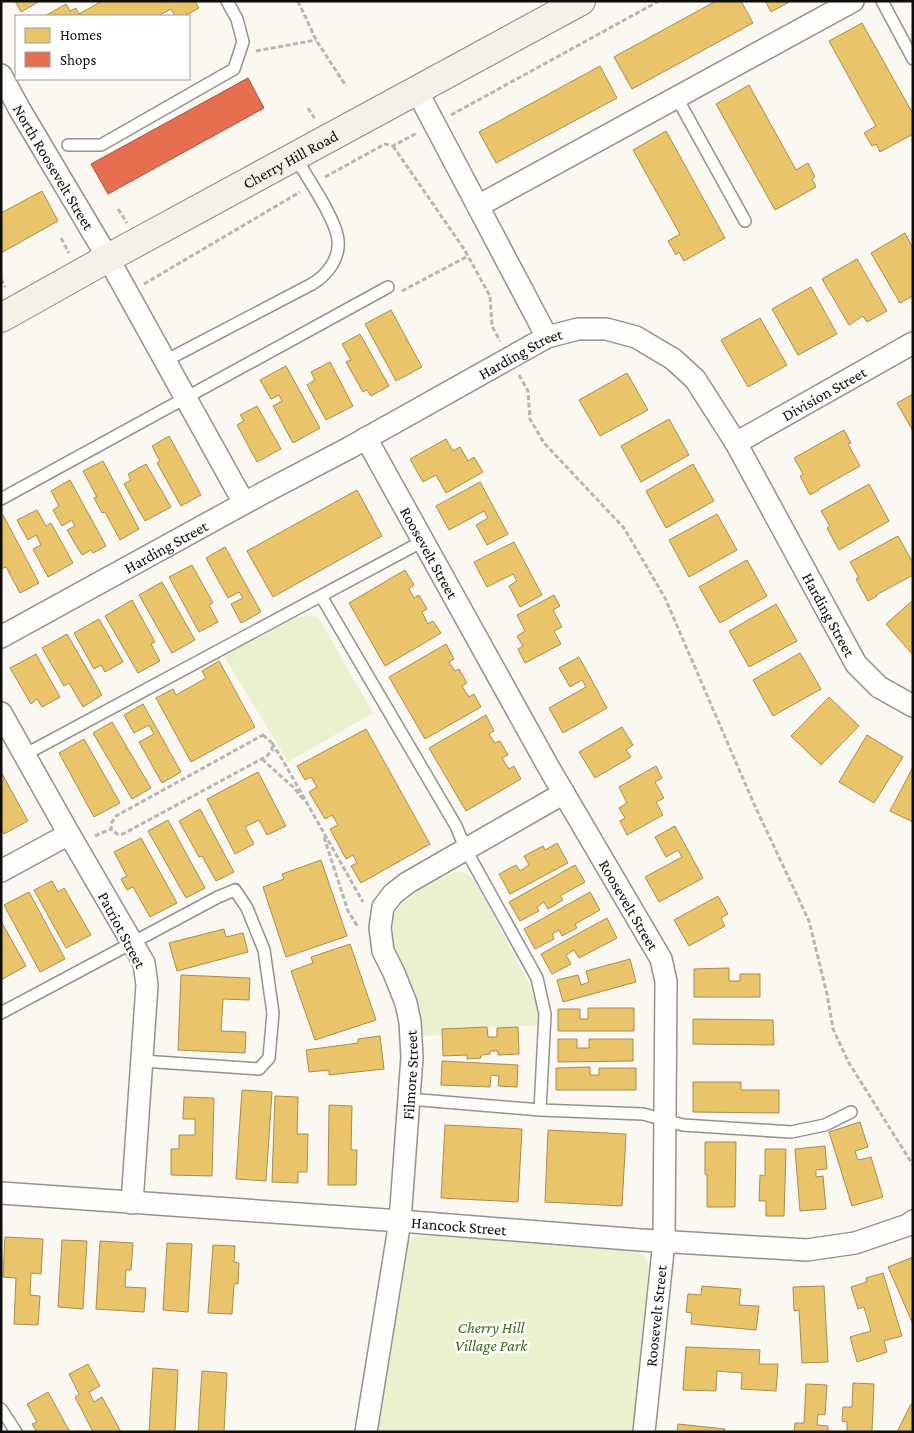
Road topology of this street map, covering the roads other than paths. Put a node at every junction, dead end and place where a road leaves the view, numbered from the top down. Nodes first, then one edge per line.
1 (227, 1) edge
2 (581, 1) edge
3 (853, 1) edge
4 (882, 1) edge
5 (913, 59) edge
6 (1, 76) edge
7 (417, 91) junction
8 (677, 98) junction
9 (68, 145) dead end
10 (295, 157) junction
11 (478, 206) junction
12 (745, 221) dead end
13 (108, 258) junction
14 (388, 288) road end
15 (1, 318) edge
16 (546, 337) junction
17 (913, 343) edge
18 (165, 361) junction
19 (186, 398) junction
20 (366, 438) junction
21 (736, 443) junction
22 (1, 499) edge
23 (244, 503) junction
24 (423, 541) junction
25 (321, 596) junction
26 (1, 637) edge
27 (913, 706) edge
28 (4, 724) edge
29 (24, 755) junction
30 (564, 793) junction
31 (69, 834) junction
32 (466, 850) junction
33 (1, 872) edge
34 (132, 943) junction
35 (1, 1013) edge
36 (142, 1061) junction
37 (409, 1099) junction
38 (540, 1110) junction
39 (851, 1112) dead end
40 (665, 1121) junction
41 (1, 1193) edge
42 (132, 1202) junction
43 (400, 1221) junction
44 (913, 1221) edge
45 (664, 1242) junction
46 (1, 1409) edge
47 (16, 1432) edge
48 (366, 1432) edge
49 (644, 1432) edge

1 - 9 lane
2 - 7 main road, Cherry Hill Road
3 - 8 street
4 - 5 lane
6 - 13 street, North Roosevelt Street
7 - 10 main road, Cherry Hill Road
7 - 11 street
8 - 11 street
8 - 12 lane
10 - 13 main road, Cherry Hill Road
10 - 18 lane
11 - 16 street
13 - 15 main road, Cherry Hill Road
13 - 18 street
14 - 19 lane
16 - 20 street, Harding Street
16 - 21 street, Harding Street
17 - 21 street, Division Street
18 - 19 street
19 - 22 lane
19 - 23 street
20 - 23 street, Harding Street
20 - 24 street, Roosevelt Street
21 - 27 street, Harding Street
23 - 26 street, Harding Street
24 - 25 lane
24 - 30 street, Roosevelt Street
25 - 29 lane
25 - 32 lane
28 - 29 street, Patriot Street
29 - 31 street, Patriot Street
30 - 32 street, Filmore Street
30 - 40 street, Roosevelt Street
31 - 33 street
31 - 34 street, Patriot Street
32 - 37 street, Filmore Street
32 - 38 lane
34 - 35 lane
34 - 36 street, Patriot Street
34 - 36 lane
36 - 42 street, Patriot Street
37 - 38 lane
37 - 43 street, Filmore Street
38 - 40 lane
39 - 40 lane
40 - 45 street, Roosevelt Street
41 - 42 street, Hancock Street
42 - 43 street, Hancock Street
43 - 45 street, Hancock Street
43 - 48 street, Filmore Street
44 - 45 street, Hancock Street
45 - 49 street, Roosevelt Street
46 - 47 lane

